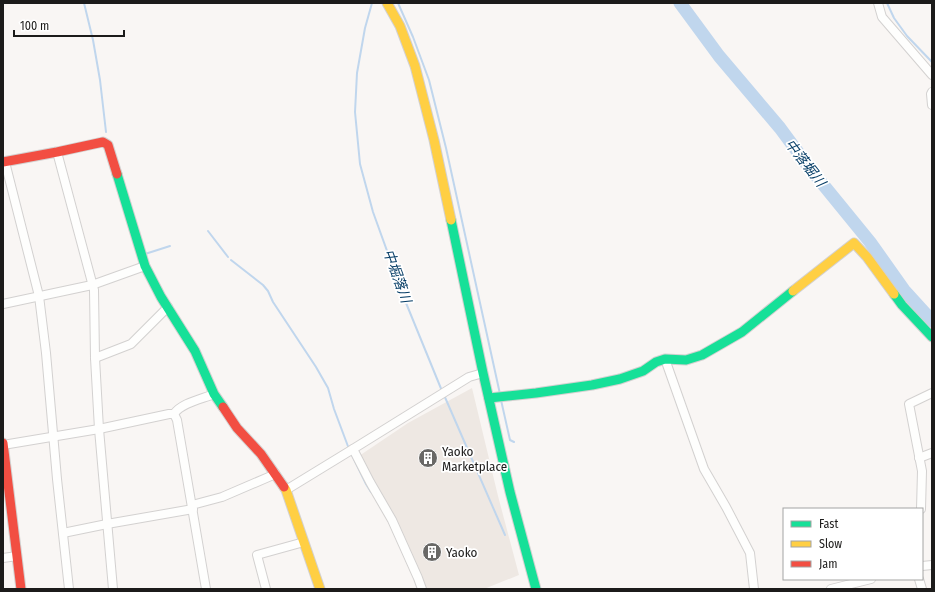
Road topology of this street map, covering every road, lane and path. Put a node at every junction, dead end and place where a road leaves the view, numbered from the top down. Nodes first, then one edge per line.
1 (388, 3) edge
2 (878, 3) edge
3 (932, 75) edge
4 (932, 92) edge
5 (932, 105) edge
6 (57, 152) junction
7 (4, 162) edge
8 (145, 266) junction
9 (92, 285) junction
10 (39, 296) junction
11 (3, 304) edge
12 (168, 307) junction
13 (932, 337) edge
14 (95, 358) junction
15 (665, 359) junction
16 (483, 373) junction
17 (932, 393) edge
18 (214, 394) junction
19 (489, 398) junction
20 (174, 414) junction
21 (99, 429) junction
22 (53, 436) junction
23 (3, 444) edge
24 (353, 449) junction
25 (932, 453) edge
26 (919, 458) junction
27 (275, 473) junction
28 (286, 490) junction
29 (193, 507) junction
30 (921, 508) edge
31 (107, 524) junction
32 (63, 533) junction
33 (304, 542) junction
34 (17, 556) junction
35 (3, 558) edge
36 (867, 580) edge
37 (21, 589) edge
38 (69, 589) edge
39 (113, 589) edge
40 (206, 589) edge
41 (266, 589) edge
42 (320, 589) edge
43 (422, 589) edge
44 (536, 589) edge
45 (754, 589) edge
46 (831, 589) edge

1 - 16 street
2 - 3 street
4 - 5 street
6 - 7 street
6 - 8 street
6 - 9 street
7 - 10 street
8 - 9 street
8 - 12 street
9 - 10 street
9 - 14 street
10 - 11 street
10 - 22 street
12 - 14 street
12 - 18 street
13 - 15 street
14 - 21 street
15 - 19 street
15 - 45 street
16 - 19 street
16 - 24 street
17 - 26 street
18 - 20 street
18 - 27 street
19 - 44 street
20 - 21 street
20 - 29 street
21 - 22 street
21 - 31 street
22 - 23 street
22 - 32 street
23 - 34 street
24 - 28 street
24 - 43 street
25 - 26 street
26 - 30 street
27 - 28 street
27 - 29 street
28 - 33 street
29 - 31 street
29 - 40 street
31 - 32 street
31 - 39 street
32 - 38 street
33 - 41 street
33 - 42 street
34 - 35 street
34 - 37 street
36 - 46 street

